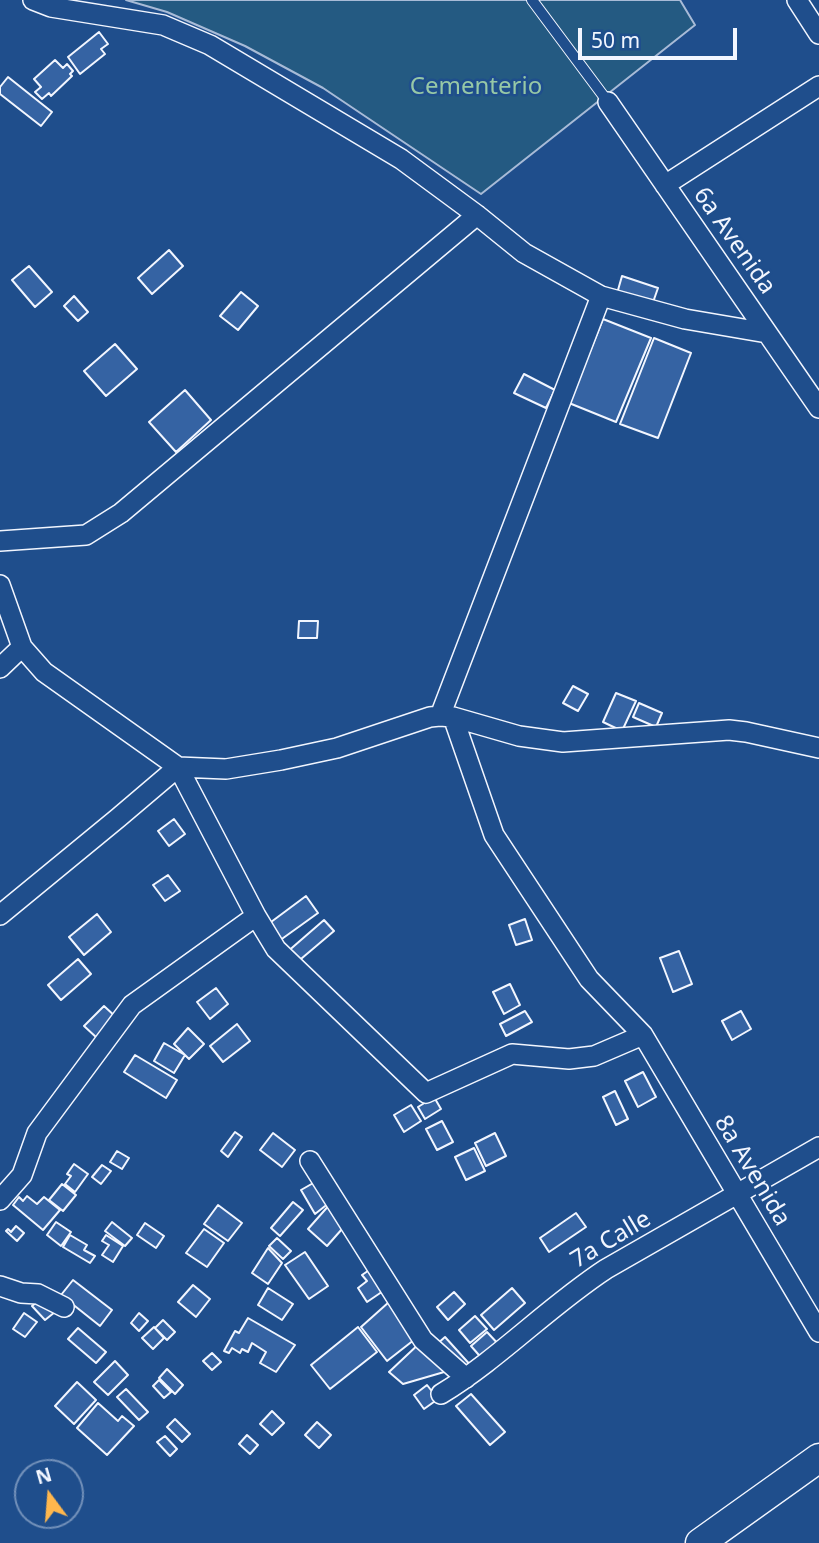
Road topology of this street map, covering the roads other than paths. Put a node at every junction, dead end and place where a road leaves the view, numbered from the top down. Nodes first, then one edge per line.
1 (33, 0) edge
2 (532, 0) edge
3 (797, 0) edge
4 (819, 34) edge
5 (819, 86) edge
6 (608, 102) joint
7 (665, 185) junction
8 (477, 215) junction
9 (601, 296) junction
10 (767, 333) junction
11 (819, 408) edge
12 (0, 541) edge
13 (0, 585) edge
14 (22, 647) junction
15 (0, 668) edge
16 (446, 716) junction
17 (819, 748) edge
18 (178, 767) junction
19 (0, 915) edge
20 (256, 916) junction
21 (643, 1035) junction
22 (819, 1147) edge
23 (310, 1161) dead end
24 (737, 1194) junction
25 (0, 1200) edge
26 (0, 1286) edge
27 (64, 1307) dead end
28 (819, 1332) edge
29 (466, 1378) junction
30 (441, 1394) dead end
31 (819, 1458) edge
32 (701, 1543) edge

1 - 8 street
2 - 6 lane
3 - 4 street
5 - 7 street
6 - 7 street, 6a Avenida
7 - 10 street, 6a Avenida
8 - 9 street
8 - 12 street
9 - 10 street
9 - 16 street
10 - 11 street, 6a Avenida
13 - 14 street
14 - 15 street
14 - 18 street
16 - 17 street
16 - 18 street
16 - 21 street, 8a Avenida
18 - 19 street
18 - 20 street
20 - 21 street
20 - 25 street
21 - 24 street, 8a Avenida
22 - 24 street, 7a Calle
23 - 29 street
24 - 28 street, 8a Avenida
24 - 29 street, 7a Calle
26 - 27 street
29 - 30 street, 7a Calle
31 - 32 street

